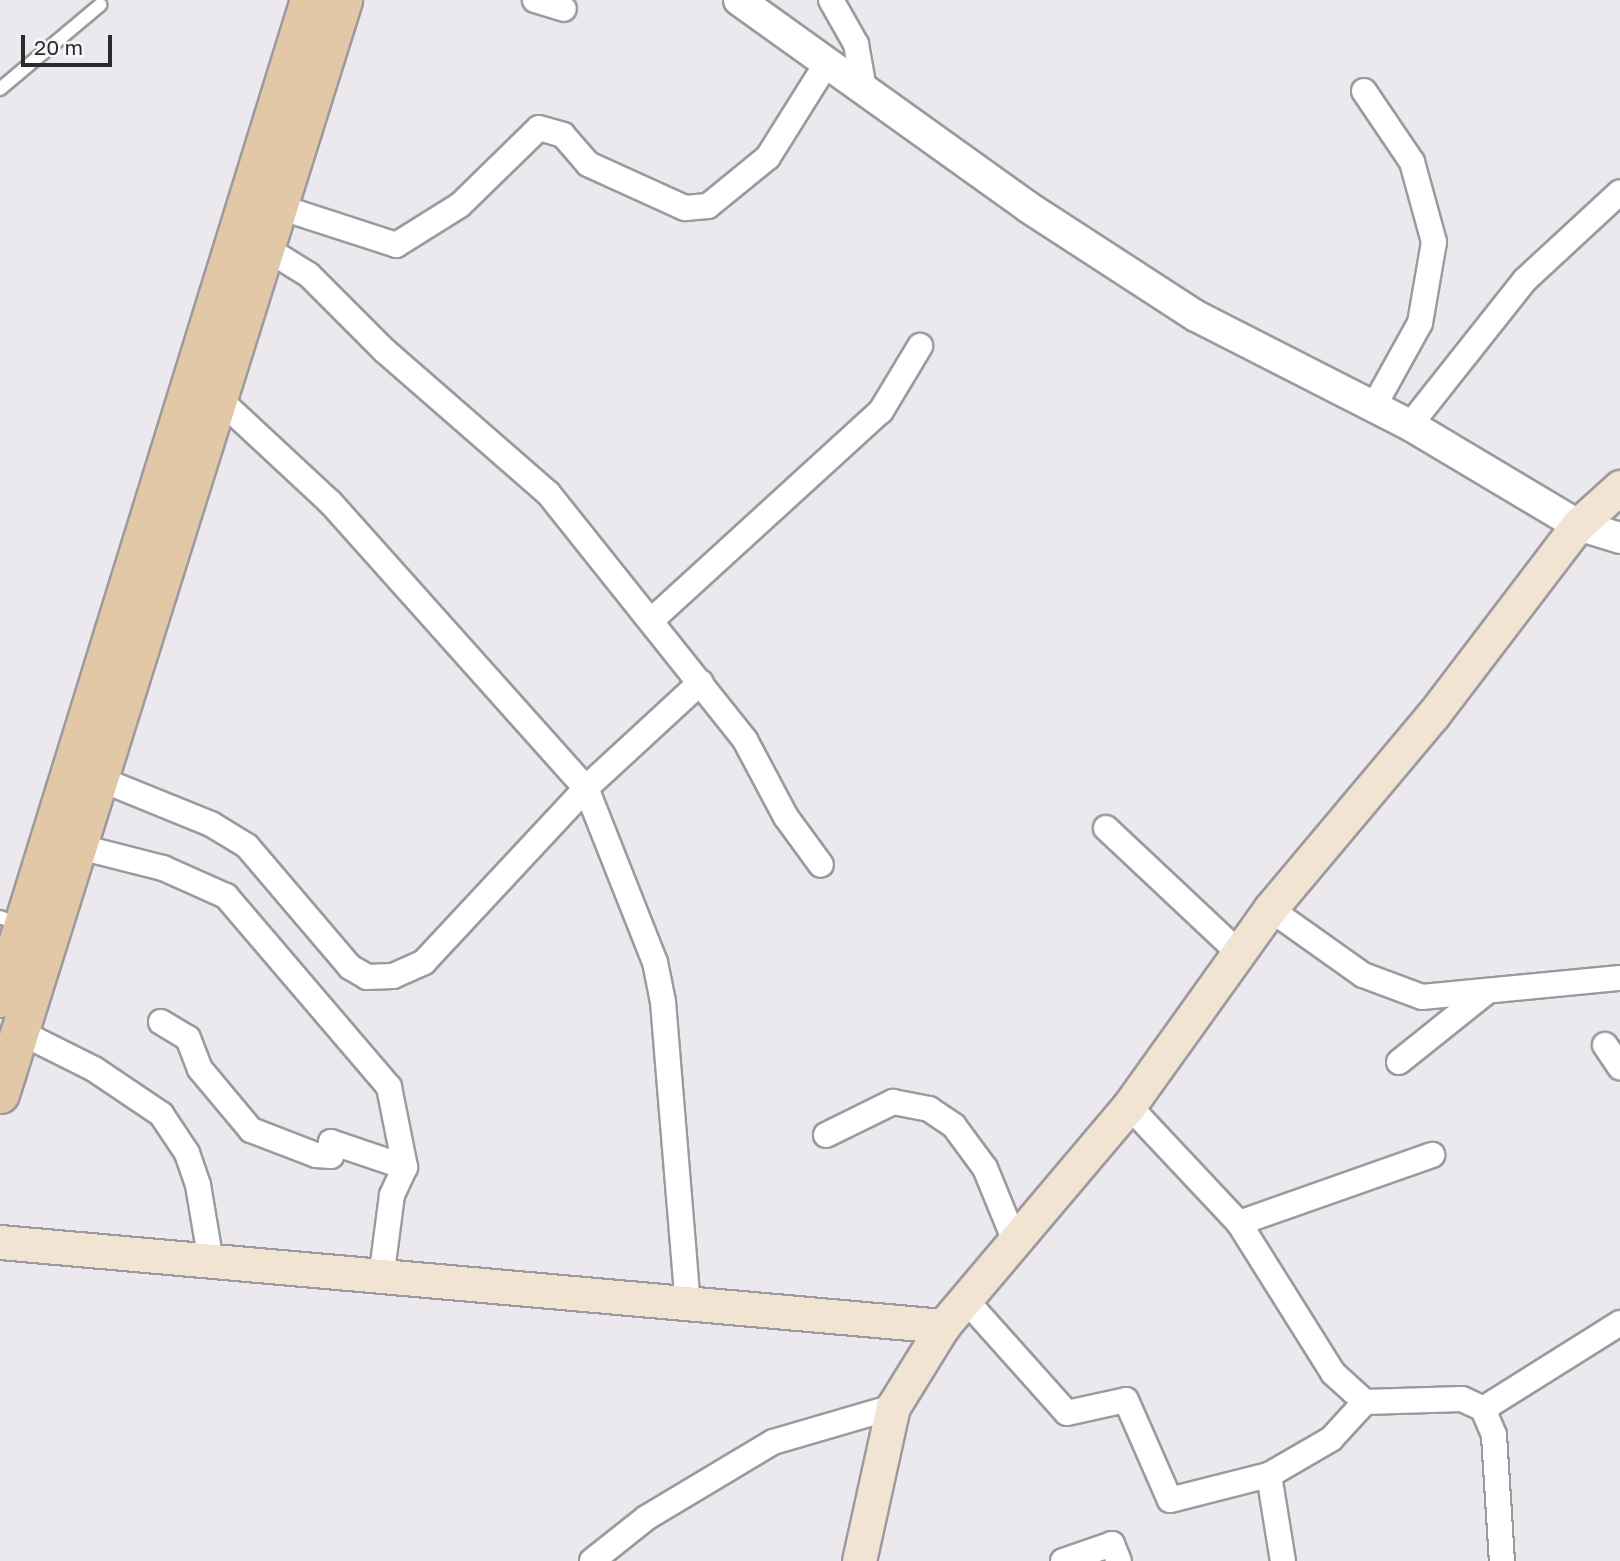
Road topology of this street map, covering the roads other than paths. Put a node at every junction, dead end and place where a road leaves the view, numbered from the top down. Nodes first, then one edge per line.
1 (309, 0) edge
2 (343, 0) edge
3 (535, 0) edge
4 (738, 0) edge
5 (831, 0) edge
6 (100, 5) dead end
7 (565, 9) dead end
8 (827, 63) junction
9 (0, 89) edge
10 (864, 89) junction
11 (1364, 91) dead end
12 (1620, 192) edge
13 (265, 203) junction
14 (267, 249) junction
15 (920, 346) dead end
16 (219, 399) junction
17 (1374, 406) junction
18 (1410, 425) junction
19 (1620, 487) edge
20 (1578, 525) junction
21 (1620, 538) edge
22 (654, 618) junction
23 (701, 682) junction
24 (100, 779) junction
25 (586, 788) junction
26 (1106, 828) dead end
27 (80, 847) junction
28 (821, 865) dead end
29 (1270, 909) junction
30 (12, 921) edge
31 (1239, 953) junction
32 (1620, 978) edge
33 (1484, 994) junction
34 (0, 998) edge
35 (162, 1022) dead end
36 (18, 1031) junction
37 (1605, 1045) dead end
38 (1399, 1062) dead end
39 (1620, 1067) edge
40 (0, 1094) edge
41 (1129, 1106) junction
42 (826, 1135) dead end
43 (1432, 1155) dead end
44 (405, 1167) junction
45 (1239, 1223) junction
46 (1015, 1241) junction
47 (0, 1242) edge
48 (211, 1262) junction
49 (381, 1279) junction
50 (964, 1298) junction
51 (688, 1305) junction
52 (1620, 1323) edge
53 (943, 1326) junction
54 (1365, 1402) junction
55 (893, 1407) junction
56 (1483, 1409) junction
57 (1269, 1475) junction
58 (592, 1561) edge
59 (859, 1561) edge
60 (1063, 1561) edge
61 (1119, 1561) edge
62 (1283, 1561) edge
63 (1502, 1561) edge

1 - 13 main road
2 - 13 main road
3 - 7 street
4 - 8 street
5 - 10 street
6 - 9 lane
8 - 10 street
8 - 13 street
10 - 17 street
11 - 17 street
12 - 18 street
13 - 14 main road
13 - 30 main road
14 - 16 main road
14 - 22 street
15 - 22 street
16 - 24 main road
16 - 25 street
17 - 18 street
18 - 20 street
19 - 20 main road
20 - 21 street
20 - 29 main road
22 - 23 street
23 - 25 street
23 - 28 street
24 - 25 street
24 - 27 main road
25 - 51 street
26 - 31 street
27 - 36 main road
27 - 44 street
29 - 31 main road
29 - 33 street
30 - 34 main road
31 - 41 main road
32 - 33 street
33 - 38 street
35 - 44 street
36 - 40 main road
36 - 48 street
37 - 39 street
41 - 45 street
41 - 46 main road
42 - 46 street
43 - 45 street
44 - 49 street
45 - 54 street
46 - 50 main road
47 - 48 main road
48 - 49 main road
49 - 51 main road
50 - 53 main road
50 - 57 street
51 - 53 main road
52 - 56 street
53 - 55 main road
54 - 56 street
54 - 57 street
55 - 58 street
55 - 59 main road
56 - 63 street
57 - 62 street
60 - 61 street

